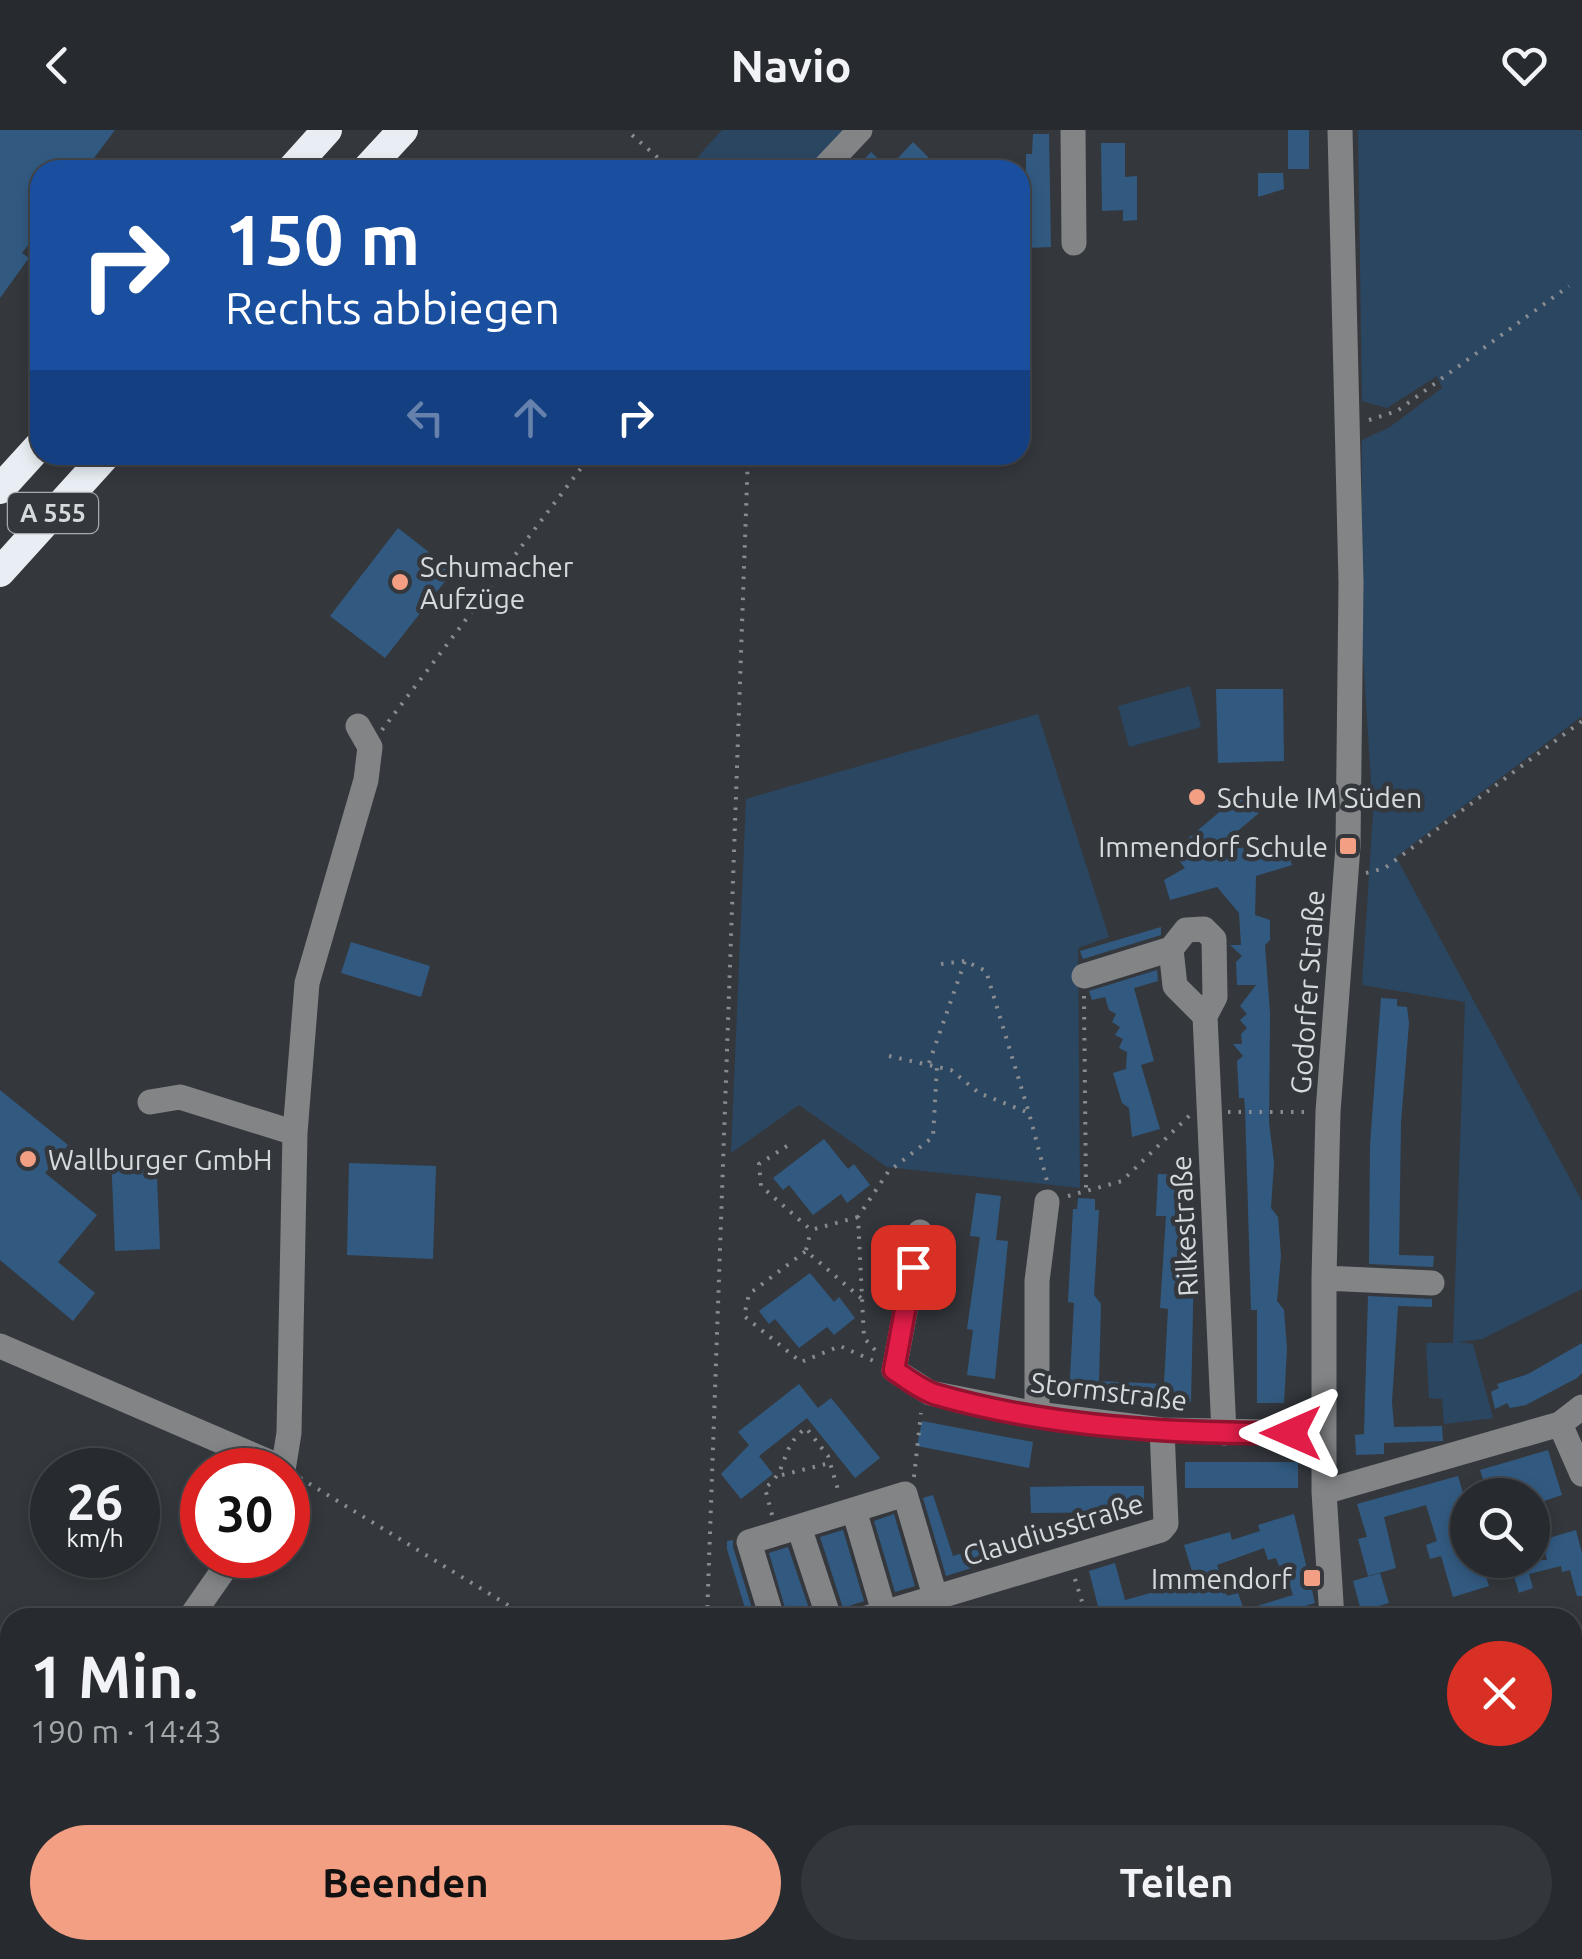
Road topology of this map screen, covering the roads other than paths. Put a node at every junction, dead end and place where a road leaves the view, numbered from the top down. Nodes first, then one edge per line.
1 (327, 130) edge
2 (403, 130) edge
3 (860, 130) edge
4 (1073, 130) edge
5 (1340, 130) edge
6 (300, 160) edge
7 (375, 160) edge
8 (832, 160) edge
9 (1074, 243) dead end
10 (30, 457) edge
11 (97, 465) edge
12 (0, 490) edge
13 (0, 572) edge
14 (364, 737) road end
15 (1171, 949) junction
16 (1084, 976) road end
17 (1205, 1016) junction
18 (150, 1102) dead end
19 (295, 1132) junction
20 (1047, 1202) road end
21 (920, 1232) dead end
22 (1324, 1278) junction
23 (1432, 1283) dead end
24 (0, 1346) edge
25 (1582, 1407) edge
26 (1037, 1414) junction
27 (1560, 1424) junction
28 (1162, 1430) junction
29 (1324, 1433) junction
30 (1224, 1434) junction
31 (234, 1448) edge
32 (288, 1448) edge
33 (1582, 1474) edge
34 (1324, 1492) junction
35 (849, 1511) junction
36 (789, 1530) junction
37 (218, 1578) edge
38 (936, 1596) junction
39 (197, 1608) edge
40 (769, 1608) edge
41 (824, 1608) edge
42 (874, 1608) edge
43 (898, 1608) edge
44 (1331, 1608) edge

1 - 6 highway
2 - 7 highway
3 - 8 street
4 - 9 street
5 - 22 street, Godorfer Straße
10 - 12 highway, A 555
11 - 13 highway, A 555
14 - 19 street
15 - 16 street
15 - 17 street
15 - 17 street, Rilkestraße
17 - 30 street, Rilkestraße
18 - 19 street
19 - 32 street
20 - 26 street
21 - 26 street, Stormstraße
22 - 23 street
22 - 29 street, Godorfer Straße
24 - 31 street
25 - 27 street
26 - 28 street, Stormstraße
27 - 33 street
27 - 34 street
28 - 30 street, Stormstraße
28 - 38 street, Claudiusstraße
29 - 30 street, Stormstraße
29 - 34 street, Godorfer Straße
34 - 44 street, Godorfer Straße
35 - 36 street
35 - 38 street
35 - 42 street
36 - 40 street
36 - 41 street
37 - 39 street
38 - 43 street, Claudiusstraße

